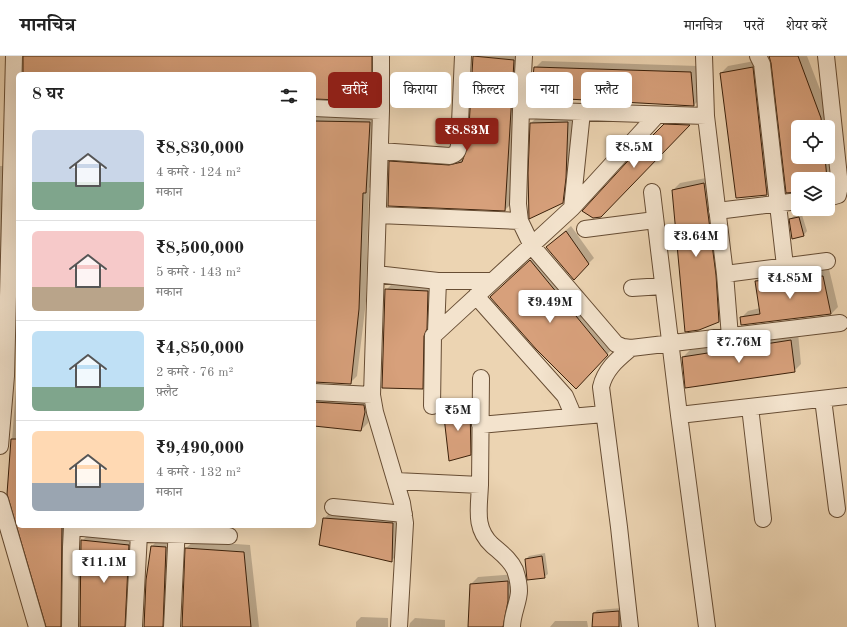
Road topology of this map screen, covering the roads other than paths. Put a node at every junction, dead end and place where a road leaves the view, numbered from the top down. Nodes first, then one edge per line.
1 (14, 56) edge
2 (381, 56) edge
3 (463, 56) edge
4 (524, 56) edge
5 (704, 56) edge
6 (758, 56) edge
7 (826, 56) edge
8 (16, 93) edge
9 (316, 108) edge
10 (520, 110) junction
11 (381, 111) junction
12 (582, 112) junction
13 (657, 115) junction
14 (706, 116) junction
15 (380, 151) junction
16 (6, 153) edge
17 (842, 160) edge
18 (652, 192) dead end
19 (835, 196) edge
20 (791, 202) edge
21 (778, 203) junction
22 (572, 208) junction
23 (717, 211) junction
24 (378, 215) junction
25 (656, 220) junction
26 (520, 221) junction
27 (585, 229) dead end
28 (532, 246) junction
29 (827, 261) dead end
30 (785, 266) junction
31 (376, 274) junction
32 (725, 274) junction
33 (438, 280) junction
34 (491, 281) junction
35 (664, 286) junction
36 (632, 288) dead end
37 (476, 296) junction
38 (840, 323) dead end
39 (433, 336) junction
40 (730, 337) junction
41 (670, 344) junction
42 (631, 348) junction
43 (12, 376) edge
44 (481, 378) dead end
45 (316, 392) edge
46 (372, 395) junction
47 (847, 396) edge
48 (823, 399) junction
49 (432, 406) dead end
50 (750, 407) junction
51 (604, 414) junction
52 (679, 415) junction
53 (571, 417) junction
54 (480, 425) junction
55 (0, 446) edge
56 (396, 481) junction
57 (840, 482) edge
58 (480, 485) junction
59 (0, 500) edge
60 (333, 507) dead end
61 (837, 509) dead end
62 (404, 514) junction
63 (763, 519) dead end
64 (72, 528) edge
65 (113, 528) edge
66 (176, 530) edge
67 (144, 531) edge
68 (229, 536) dead end
69 (37, 627) edge
70 (70, 627) edge
71 (134, 627) edge
72 (172, 627) edge
73 (399, 627) edge
74 (512, 627) edge
75 (630, 627) edge
76 (707, 627) edge

1 - 8 street
2 - 11 street
3 - 15 street
4 - 10 street
5 - 14 street
6 - 21 street
7 - 17 street
8 - 16 street
9 - 11 street
10 - 12 street
10 - 26 street
11 - 15 street
12 - 13 street
12 - 22 street
13 - 14 street
13 - 22 street
14 - 23 street
15 - 24 street
16 - 43 street
17 - 19 street
18 - 25 street
20 - 21 street
21 - 23 street
21 - 30 street
22 - 28 street
23 - 32 street
24 - 26 street
24 - 31 street
25 - 27 street
25 - 35 street
26 - 28 street
28 - 34 street
28 - 42 street
29 - 30 street
30 - 32 street
31 - 33 street
31 - 46 street
32 - 40 street
33 - 34 street
33 - 39 street
34 - 37 street
35 - 36 street
35 - 41 street
37 - 39 street
37 - 53 street
38 - 40 street
39 - 49 street
40 - 41 street
41 - 42 street
41 - 52 street
42 - 51 street
43 - 55 street
44 - 54 street
45 - 46 street
46 - 56 street
47 - 48 street
48 - 50 street
48 - 57 street
50 - 52 street
50 - 63 street
51 - 53 street
51 - 75 street
52 - 76 street
53 - 54 street
54 - 58 street
56 - 58 street
56 - 62 street
57 - 61 street
58 - 74 street
59 - 69 street
60 - 62 street
62 - 73 street
64 - 70 street
65 - 67 street
66 - 67 street
66 - 68 street
66 - 72 street
67 - 71 street

